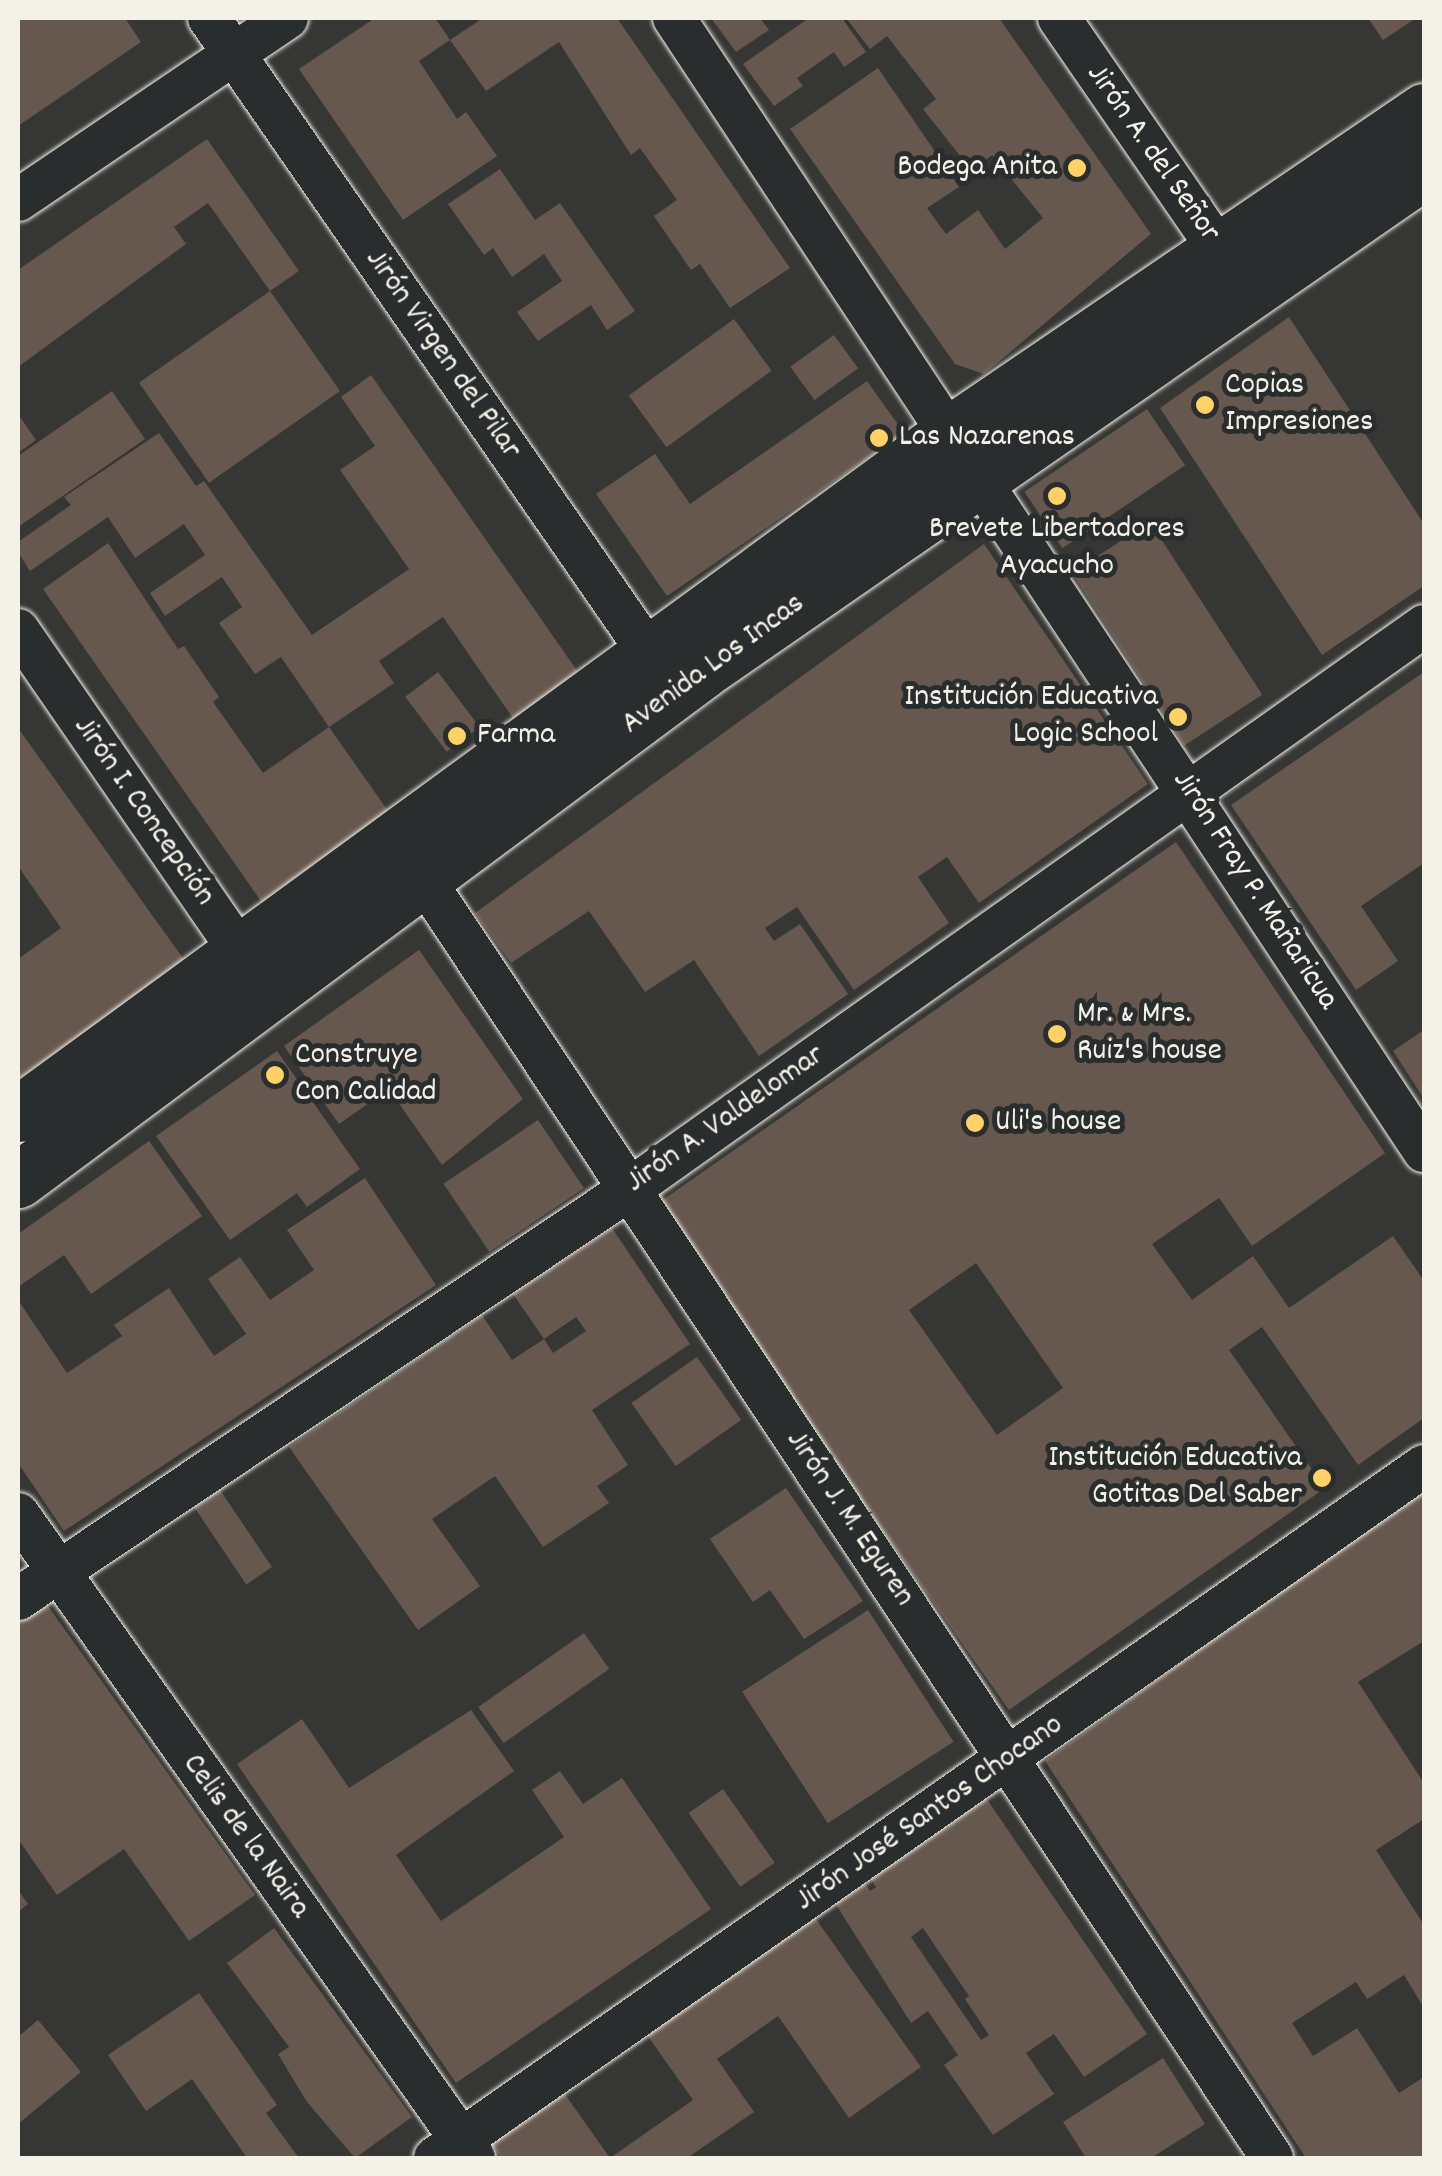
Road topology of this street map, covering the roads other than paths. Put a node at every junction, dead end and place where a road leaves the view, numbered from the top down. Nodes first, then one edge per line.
1 (209, 18) edge
2 (286, 18) edge
3 (674, 18) edge
4 (1059, 18) edge
5 (234, 54) junction
6 (1424, 111) edge
7 (1424, 171) edge
8 (18, 200) edge
9 (1232, 269) junction
10 (966, 453) junction
11 (1424, 626) edge
12 (18, 630) edge
13 (662, 672) junction
14 (1188, 790) junction
15 (425, 881) junction
16 (254, 973) junction
17 (18, 1114) edge
18 (1424, 1151) edge
19 (18, 1180) edge
20 (627, 1191) junction
21 (1424, 1466) edge
22 (18, 1514) edge
23 (56, 1572) junction
24 (18, 1600) edge
25 (1011, 1758) junction
26 (457, 2152) edge
27 (1272, 2158) edge

1 - 5 street, Jirón Virgen del Pilar
2 - 5 street
3 - 10 street, Jirón Fray P. Mañaricua
4 - 9 street, Jirón A. del Señor
5 - 8 street
5 - 13 street, Jirón Virgen del Pilar
6 - 9 street, Avenida Los Incas
7 - 9 street, Avenida Los Incas
9 - 10 street, Avenida Los Incas
10 - 13 street, Avenida Los Incas
10 - 14 street, Jirón Fray P. Mañaricua
11 - 14 street, Jirón A. Valdelomar
12 - 16 street, Jirón I. Concepción
13 - 15 street, Avenida Los Incas
13 - 16 street, Avenida Los Incas
14 - 18 street, Jirón Fray P. Mañaricua
14 - 20 street, Jirón A. Valdelomar
15 - 16 street, Avenida Los Incas
15 - 20 street, Jirón J. M. Eguren
16 - 17 street, Avenida Los Incas
16 - 19 street, Avenida Los Incas
20 - 23 street, Jirón A. Valdelomar
20 - 25 street, Jirón J. M. Eguren
21 - 25 street, Jirón José Santos Chocano
22 - 23 street, Celis de la Naira
23 - 24 street, Jirón A. Valdelomar
23 - 26 street, Celis de la Naira
25 - 26 street, Jirón José Santos Chocano
25 - 27 street, Jirón J. M. Eguren

